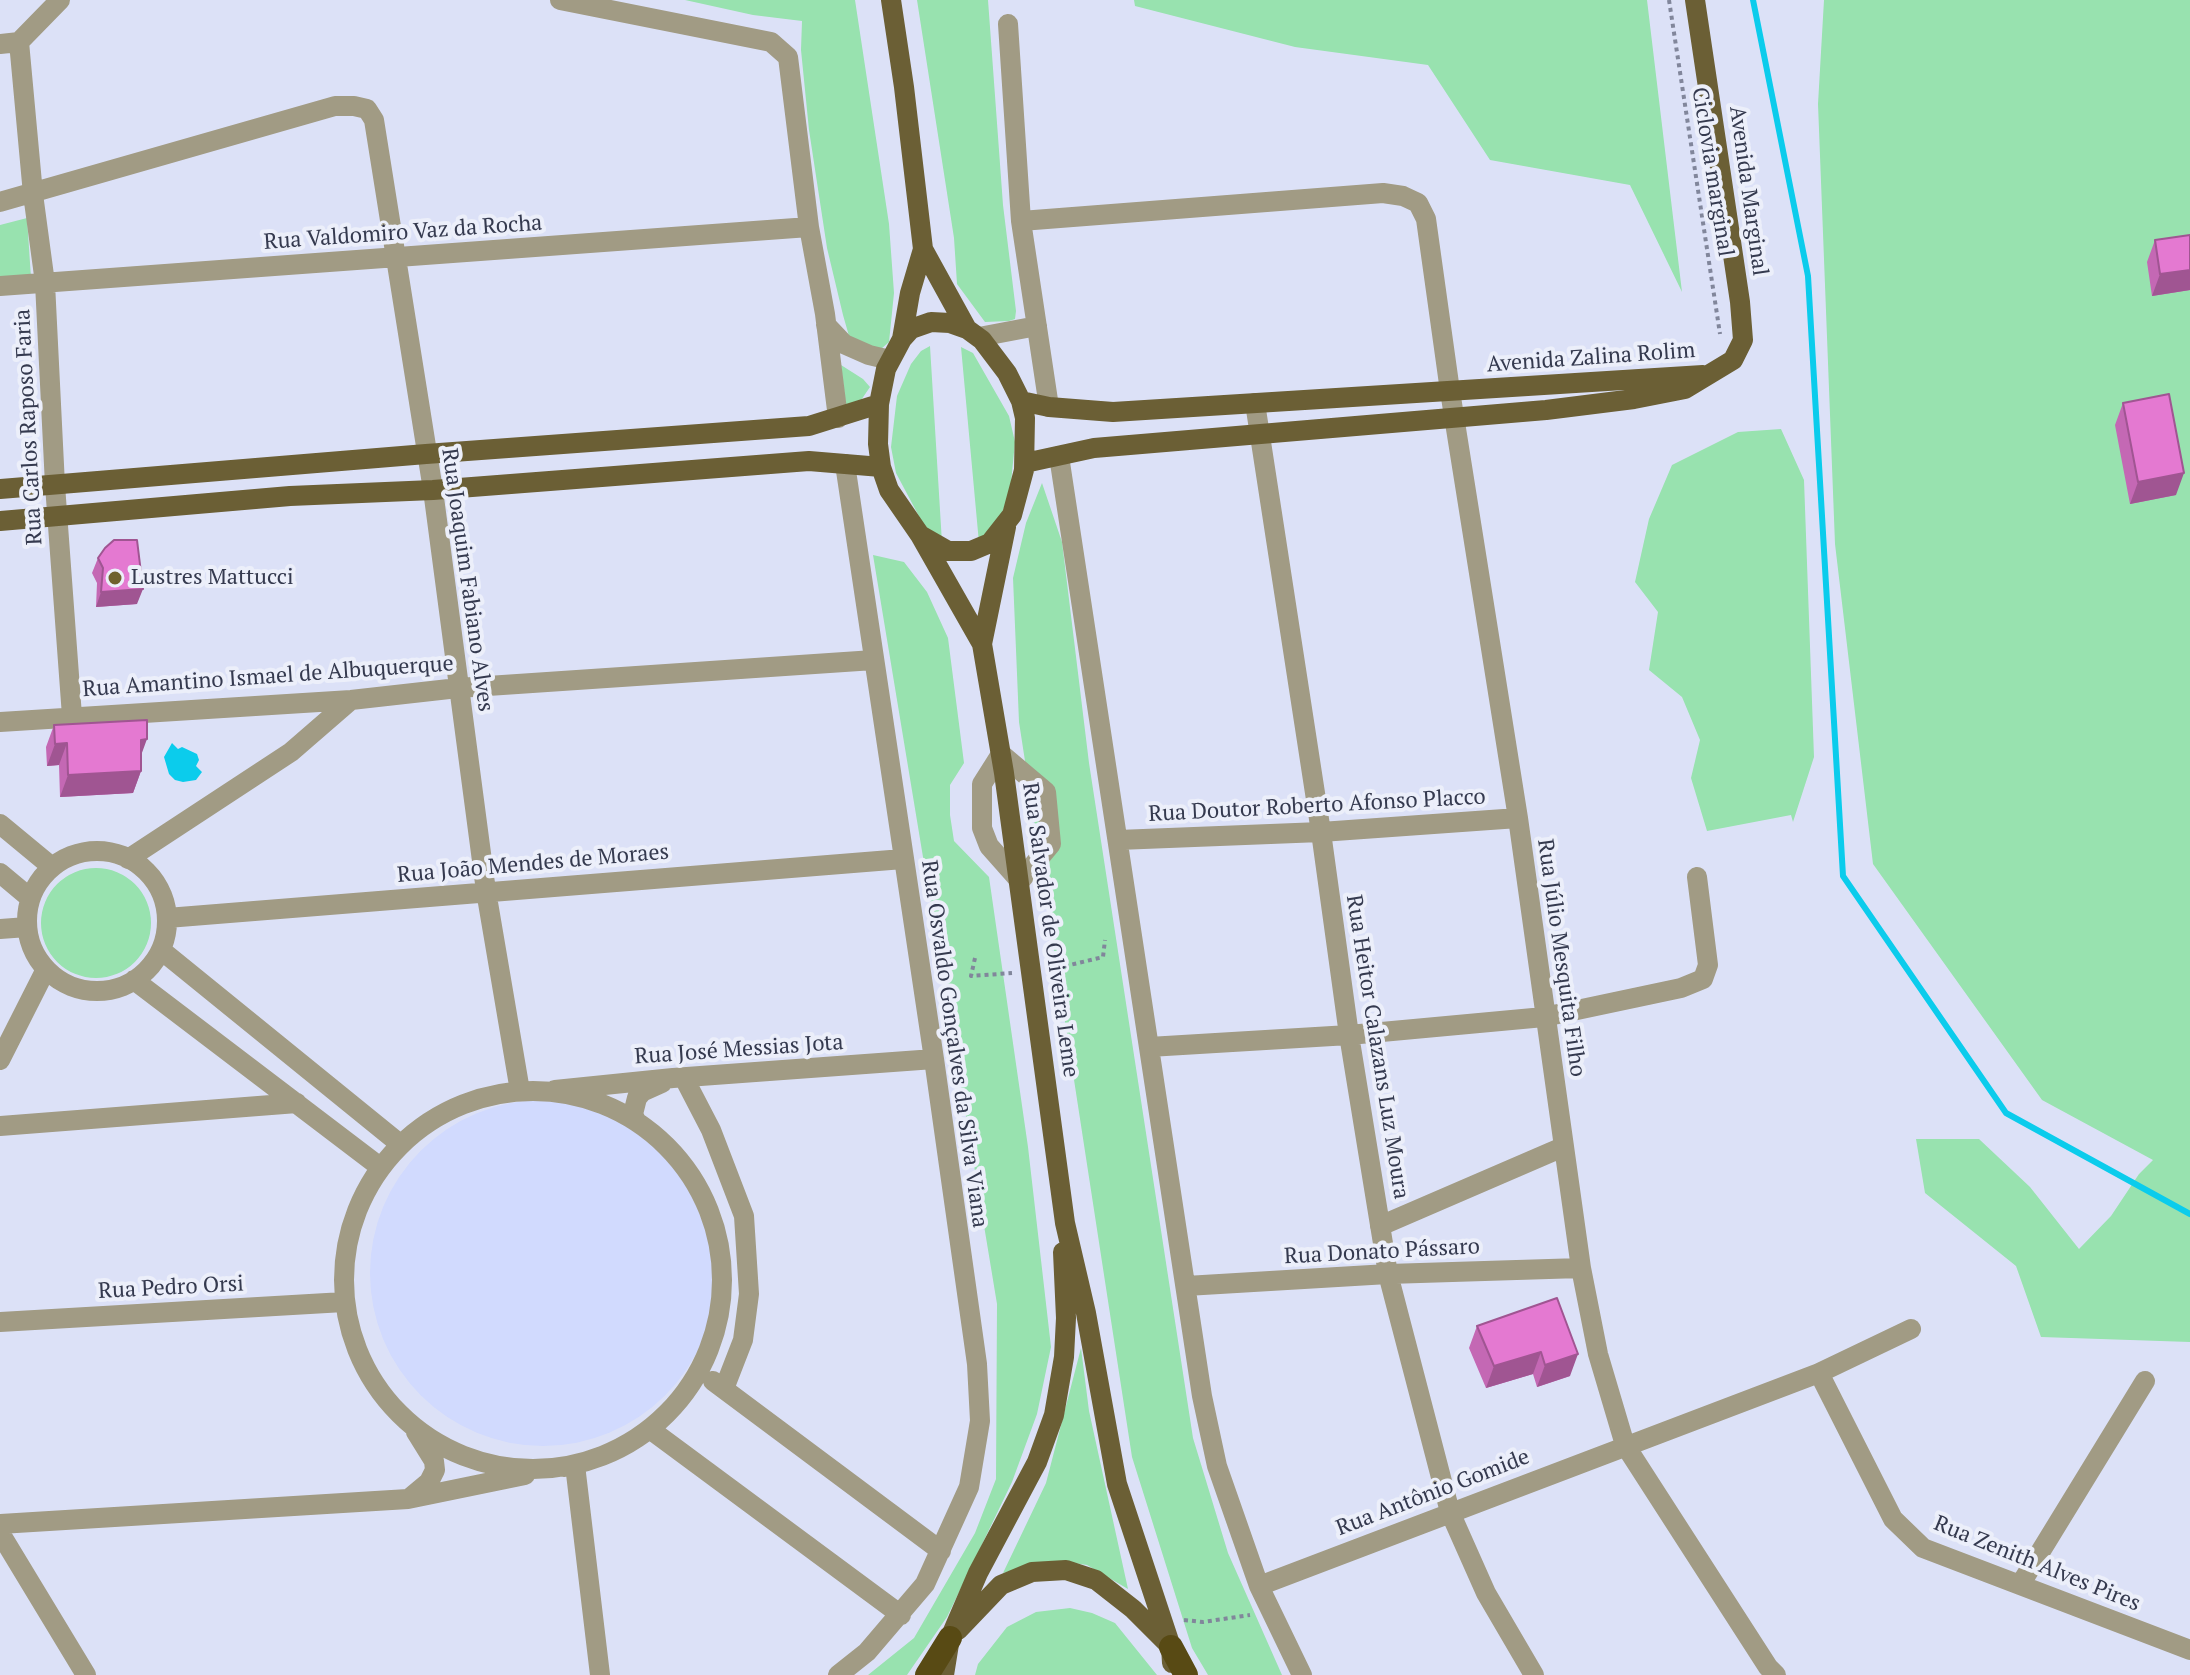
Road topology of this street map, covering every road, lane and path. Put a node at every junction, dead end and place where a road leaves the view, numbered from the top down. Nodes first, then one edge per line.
1 (60, 0) edge
2 (560, 0) edge
3 (891, 0) edge
4 (1669, 0) edge
5 (1695, 0) edge
6 (1008, 24) dead end
7 (9, 43) edge
8 (33, 194) junction
9 (0, 202) edge
10 (1021, 221) junction
11 (809, 227) junction
12 (923, 249) junction
13 (396, 258) junction
14 (45, 283) junction
15 (0, 286) edge
16 (826, 325) junction
17 (1037, 326) junction
18 (973, 333) junction
19 (1720, 334) dead end
20 (902, 339) junction
21 (890, 360) junction
22 (1711, 374) junction
23 (1450, 391) junction
24 (1021, 401) junction
25 (1255, 403) junction
26 (879, 404) junction
27 (1049, 407) junction
28 (838, 418) junction
29 (1456, 418) junction
30 (1259, 434) junction
31 (426, 454) junction
32 (1059, 456) junction
33 (1025, 463) junction
34 (845, 464) junction
35 (881, 467) junction
36 (55, 485) junction
37 (0, 489) edge
38 (433, 490) junction
39 (57, 517) junction
40 (0, 521) edge
41 (1006, 525) junction
42 (920, 535) junction
43 (982, 644) junction
44 (874, 660) junction
45 (458, 688) junction
46 (351, 700) junction
47 (72, 716) junction
48 (0, 722) edge
49 (1001, 754) junction
50 (1518, 818) junction
51 (0, 824) edge
52 (1321, 832) junction
53 (1118, 840) junction
54 (128, 859) junction
55 (903, 859) junction
56 (52, 867) junction
57 (0, 873) edge
58 (1697, 877) dead end
59 (1020, 881) junction
60 (486, 891) junction
61 (30, 898) junction
62 (167, 918) junction
63 (27, 927) junction
64 (0, 929) edge
65 (1105, 940) dead end
66 (161, 950) junction
67 (975, 958) dead end
68 (45, 971) junction
69 (1033, 974) junction
70 (134, 980) junction
71 (1544, 1017) junction
72 (1349, 1035) junction
73 (1149, 1047) junction
74 (934, 1059) junction
75 (0, 1060) edge
76 (678, 1078) junction
77 (520, 1091) junction
78 (547, 1091) junction
79 (297, 1103) junction
80 (636, 1121) junction
81 (0, 1126) edge
82 (400, 1144) junction
83 (1563, 1147) junction
84 (380, 1167) junction
85 (1065, 1223) junction
86 (1380, 1226) junction
87 (1581, 1268) junction
88 (1388, 1274) junction
89 (1186, 1286) junction
90 (344, 1302) junction
91 (0, 1322) edge
92 (1911, 1329) dead end
93 (700, 1372) junction
94 (1819, 1373) junction
95 (2145, 1381) dead end
96 (724, 1389) junction
97 (407, 1420) junction
98 (651, 1430) junction
99 (1625, 1445) junction
100 (575, 1465) junction
101 (408, 1499) junction
102 (1450, 1512) junction
103 (0, 1524) edge
104 (0, 1533) edge
105 (941, 1551) junction
106 (2020, 1585) junction
107 (1259, 1586) junction
108 (1270, 1608) junction
109 (901, 1615) junction
110 (1162, 1618) junction
111 (950, 1638) junction
112 (1171, 1647) junction
113 (2190, 1650) edge
114 (86, 1675) edge
115 (600, 1675) edge
116 (838, 1675) edge
117 (927, 1675) edge
118 (944, 1675) edge
119 (1173, 1675) edge
120 (1186, 1675) edge
121 (1302, 1675) edge
122 (1534, 1675) edge
123 (1776, 1675) edge

1 - 7 street
2 - 11 street
3 - 12 main road
4 - 19 path, Ciclovia marginal
5 - 22 main road, Avenida Marginal
6 - 10 street
7 - 8 street, Rua Carlos Raposo Faria
8 - 9 street
8 - 13 street, Rua Joaquim Fabiano Alves
8 - 14 street, Rua Carlos Raposo Faria
10 - 17 street
10 - 23 street, Rua Júlio Mesquita Filho
11 - 13 street, Rua Valdomiro Vaz da Rocha
11 - 16 street
12 - 18 main road
12 - 20 main road
13 - 14 street, Rua Valdomiro Vaz da Rocha
13 - 31 street, Rua Joaquim Fabiano Alves
14 - 15 street, Rua Valdomiro Vaz da Rocha
14 - 36 street, Rua Carlos Raposo Faria
16 - 21 street
16 - 28 street
17 - 18 street
17 - 27 street
18 - 20 main road
18 - 24 main road
20 - 21 main road
21 - 26 main road
22 - 23 main road, Avenida Zalina Rolim
22 - 29 main road, Avenida Zalina Rolim
23 - 25 main road, Avenida Zalina Rolim
23 - 29 street, Rua Júlio Mesquita Filho
24 - 27 main road, Avenida Zalina Rolim
24 - 33 main road
25 - 27 main road, Avenida Zalina Rolim
25 - 30 street, Rua Heitor Calazans Luz Moura
26 - 28 main road
26 - 35 main road
28 - 31 main road
29 - 30 main road, Avenida Zalina Rolim
29 - 50 street, Rua Júlio Mesquita Filho
30 - 32 main road, Avenida Zalina Rolim
30 - 52 street, Rua Heitor Calazans Luz Moura
31 - 36 main road
31 - 38 street, Rua Joaquim Fabiano Alves
32 - 33 main road, Avenida Zalina Rolim
32 - 53 street
33 - 41 main road
34 - 35 main road
34 - 38 main road
34 - 44 street, Rua Osvaldo Gonçalves da Silva Viana
35 - 42 main road
36 - 37 main road
36 - 39 street, Rua Carlos Raposo Faria
38 - 39 main road
38 - 45 street, Rua Joaquim Fabiano Alves
39 - 40 main road
39 - 47 street, Rua Carlos Raposo Faria
41 - 42 main road
41 - 43 main road
42 - 43 main road
43 - 49 main road, Rua Salvador de Oliveira Leme
44 - 45 street, Rua Amantino Ismael de Albuquerque
44 - 55 street, Rua Osvaldo Gonçalves da Silva Viana
45 - 46 street, Rua Amantino Ismael de Albuquerque
45 - 60 street, Rua Joaquim Fabiano Alves
46 - 47 street, Rua Amantino Ismael de Albuquerque
46 - 54 street
47 - 48 street, Rua Amantino Ismael de Albuquerque
49 - 59 main road, Rua Salvador de Oliveira Leme
49 - 59 street
49 - 59 street
50 - 52 street, Rua Doutor Roberto Afonso Placco
50 - 71 street, Rua Júlio Mesquita Filho
51 - 56 street
52 - 53 street, Rua Doutor Roberto Afonso Placco
52 - 72 street, Rua Heitor Calazans Luz Moura
53 - 73 street
54 - 56 street
54 - 62 street
55 - 60 street, Rua João Mendes de Moraes
55 - 74 street, Rua Osvaldo Gonçalves da Silva Viana
56 - 61 street
57 - 61 street
58 - 71 street
59 - 69 main road, Rua Salvador de Oliveira Leme
60 - 62 street, Rua João Mendes de Moraes
60 - 77 street, Rua Joaquim Fabiano Alves
61 - 63 street
62 - 66 street
63 - 64 street
63 - 68 street
65 - 69 path
66 - 70 street
66 - 82 street
67 - 69 path
68 - 70 street
68 - 75 street
69 - 85 main road, Rua Salvador de Oliveira Leme
70 - 79 street
71 - 72 street
71 - 83 street, Rua Júlio Mesquita Filho
72 - 73 street
72 - 86 street, Rua Heitor Calazans Luz Moura
73 - 89 street
74 - 76 street, Rua José Messias Jota
74 - 105 street, Rua Osvaldo Gonçalves da Silva Viana
76 - 78 street, Rua José Messias Jota
76 - 80 street
76 - 96 street
77 - 78 street
77 - 82 street
78 - 80 street
79 - 81 street
79 - 84 street
80 - 93 street
82 - 84 street
83 - 86 street
83 - 87 street, Rua Júlio Mesquita Filho
84 - 90 street
85 - 110 main road
85 - 111 main road
86 - 88 street, Rua Heitor Calazans Luz Moura
87 - 88 street, Rua Donato Pássaro
87 - 99 street, Rua Júlio Mesquita Filho
88 - 89 street, Rua Donato Pássaro
88 - 102 street, Rua Heitor Calazans Luz Moura
89 - 107 street
90 - 91 street, Rua Pedro Orsi
90 - 97 street
92 - 94 street, Rua Antônio Gomide
93 - 96 street
93 - 98 street
94 - 99 street, Rua Antônio Gomide
94 - 106 street, Rua Zenith Alves Pires
95 - 106 street
96 - 105 street
97 - 100 street
97 - 101 street
98 - 100 street
98 - 109 street
99 - 102 street, Rua Antônio Gomide
99 - 123 street, Rua Júlio Mesquita Filho
100 - 101 street
100 - 115 street
101 - 103 street
102 - 107 street, Rua Antônio Gomide
102 - 122 street, Rua Heitor Calazans Luz Moura
104 - 114 street
105 - 109 street, Rua Osvaldo Gonçalves da Silva Viana
106 - 113 street, Rua Zenith Alves Pires
107 - 108 street
108 - 110 path
108 - 121 street
109 - 116 street, Rua Osvaldo Gonçalves da Silva Viana
110 - 112 main road
111 - 112 main road
111 - 117 highway
111 - 118 main road
112 - 119 main road
112 - 120 highway

